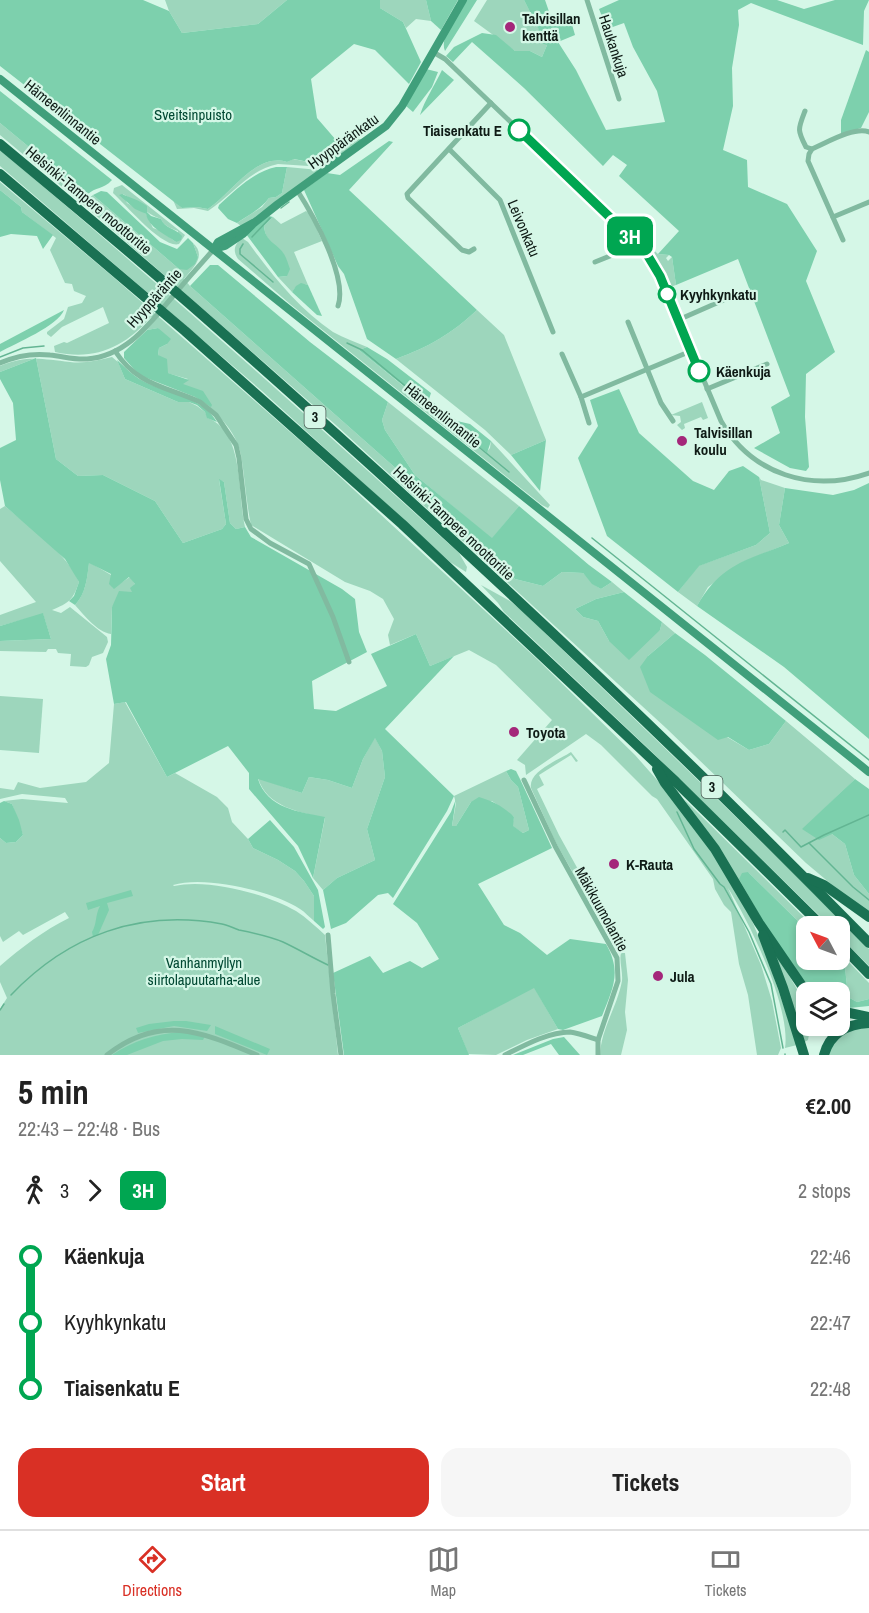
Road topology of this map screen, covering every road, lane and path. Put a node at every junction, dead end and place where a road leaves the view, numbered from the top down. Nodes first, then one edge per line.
1 (463, 0) edge
2 (587, 0) edge
3 (433, 52) junction
4 (0, 79) edge
5 (619, 99) dead end
6 (491, 103) junction
7 (805, 111) dead end
8 (869, 132) edge
9 (0, 144) edge
10 (449, 148) junction
11 (810, 151) junction
12 (0, 174) edge
13 (297, 190) junction
14 (869, 202) edge
15 (833, 217) junction
16 (631, 237) junction
17 (843, 240) dead end
18 (214, 249) junction
19 (474, 249) dead end
20 (595, 262) dead end
21 (735, 295) dead end
22 (339, 306) dead end
23 (678, 320) junction
24 (628, 322) dead end
25 (553, 332) dead end
26 (115, 351) junction
27 (691, 351) junction
28 (562, 354) dead end
29 (0, 363) edge
30 (767, 364) dead end
31 (648, 369) junction
32 (707, 389) junction
33 (581, 397) junction
34 (673, 421) dead end
35 (589, 423) dead end
36 (869, 473) edge
37 (349, 662) dead end
38 (653, 760) junction
39 (869, 772) edge
40 (524, 780) dead end
41 (802, 875) junction
42 (813, 916) edge
43 (869, 918) edge
44 (759, 923) junction
45 (328, 935) dead end
46 (869, 943) edge
47 (850, 954) edge
48 (869, 974) edge
49 (799, 982) edge
50 (850, 1013) edge
51 (869, 1017) edge
52 (869, 1023) edge
53 (598, 1040) junction
54 (107, 1055) edge
55 (256, 1055) edge
56 (341, 1055) edge
57 (505, 1055) edge
58 (598, 1055) edge
59 (804, 1055) edge
60 (824, 1055) edge

1 - 3 main road, Hyyppäränkatu
2 - 5 street, Haukankuja
3 - 6 street
3 - 13 main road, Hyyppäränkatu
4 - 18 main road, Hämeenlinnantie
6 - 10 street
6 - 16 street
7 - 11 street
8 - 11 street
9 - 41 highway, Helsinki-Tampere moottoritie / 3
10 - 19 street
10 - 25 street, Leivonkatu
11 - 15 street
12 - 38 highway, 3
13 - 18 main road, Hyyppäränkatu
13 - 22 street
14 - 15 street
15 - 17 street
16 - 20 street
16 - 23 street
18 - 26 street, Hyyppäräntie
18 - 39 main road, Hämeenlinnantie
21 - 23 street
23 - 27 street
24 - 31 street
26 - 29 street, Hyyppäräntie
26 - 37 street
27 - 31 street
27 - 32 street
28 - 33 street
30 - 32 street
31 - 33 street
31 - 34 street
32 - 36 street
33 - 35 street
38 - 42 highway, 3
38 - 44 highway
40 - 53 street, Mäkikuumolantie
41 - 43 highway
41 - 46 highway, Helsinki-Tampere moottoritie / 3
44 - 49 highway
44 - 59 highway
45 - 56 street
47 - 48 highway
50 - 51 highway
52 - 60 highway
53 - 57 street
53 - 58 street, Mäkikuumolantie
54 - 55 street

